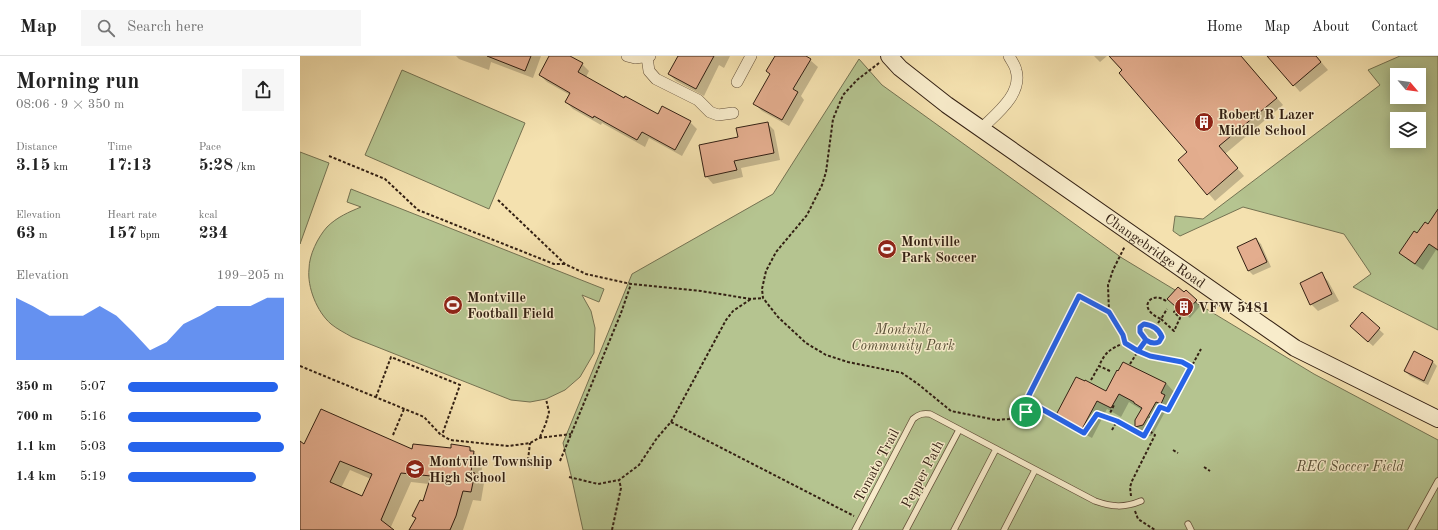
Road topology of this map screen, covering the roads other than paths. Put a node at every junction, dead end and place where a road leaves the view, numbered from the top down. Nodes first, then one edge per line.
1 (627, 56) edge
2 (648, 56) edge
3 (751, 56) edge
4 (1009, 56) edge
5 (884, 60) edge
6 (737, 82) dead end
7 (733, 113) dead end
8 (982, 129) junction
9 (1438, 419) edge
10 (959, 430) junction
11 (996, 449) junction
12 (1035, 470) junction
13 (1438, 481) edge
14 (1141, 501) dead end
15 (1188, 524) dead end
16 (855, 530) edge
17 (906, 530) edge
18 (954, 530) edge
19 (1004, 530) edge
20 (1191, 530) edge
21 (1411, 530) edge

1 - 2 street
2 - 7 street
3 - 6 street
4 - 8 street
5 - 8 main road, Changebridge Road
8 - 9 main road, Changebridge Road
10 - 11 lane
10 - 16 lane, Tomato Trail
10 - 17 lane, Pepper Path
11 - 12 lane
11 - 18 lane
12 - 14 lane
12 - 19 lane
13 - 21 lane
15 - 20 lane

